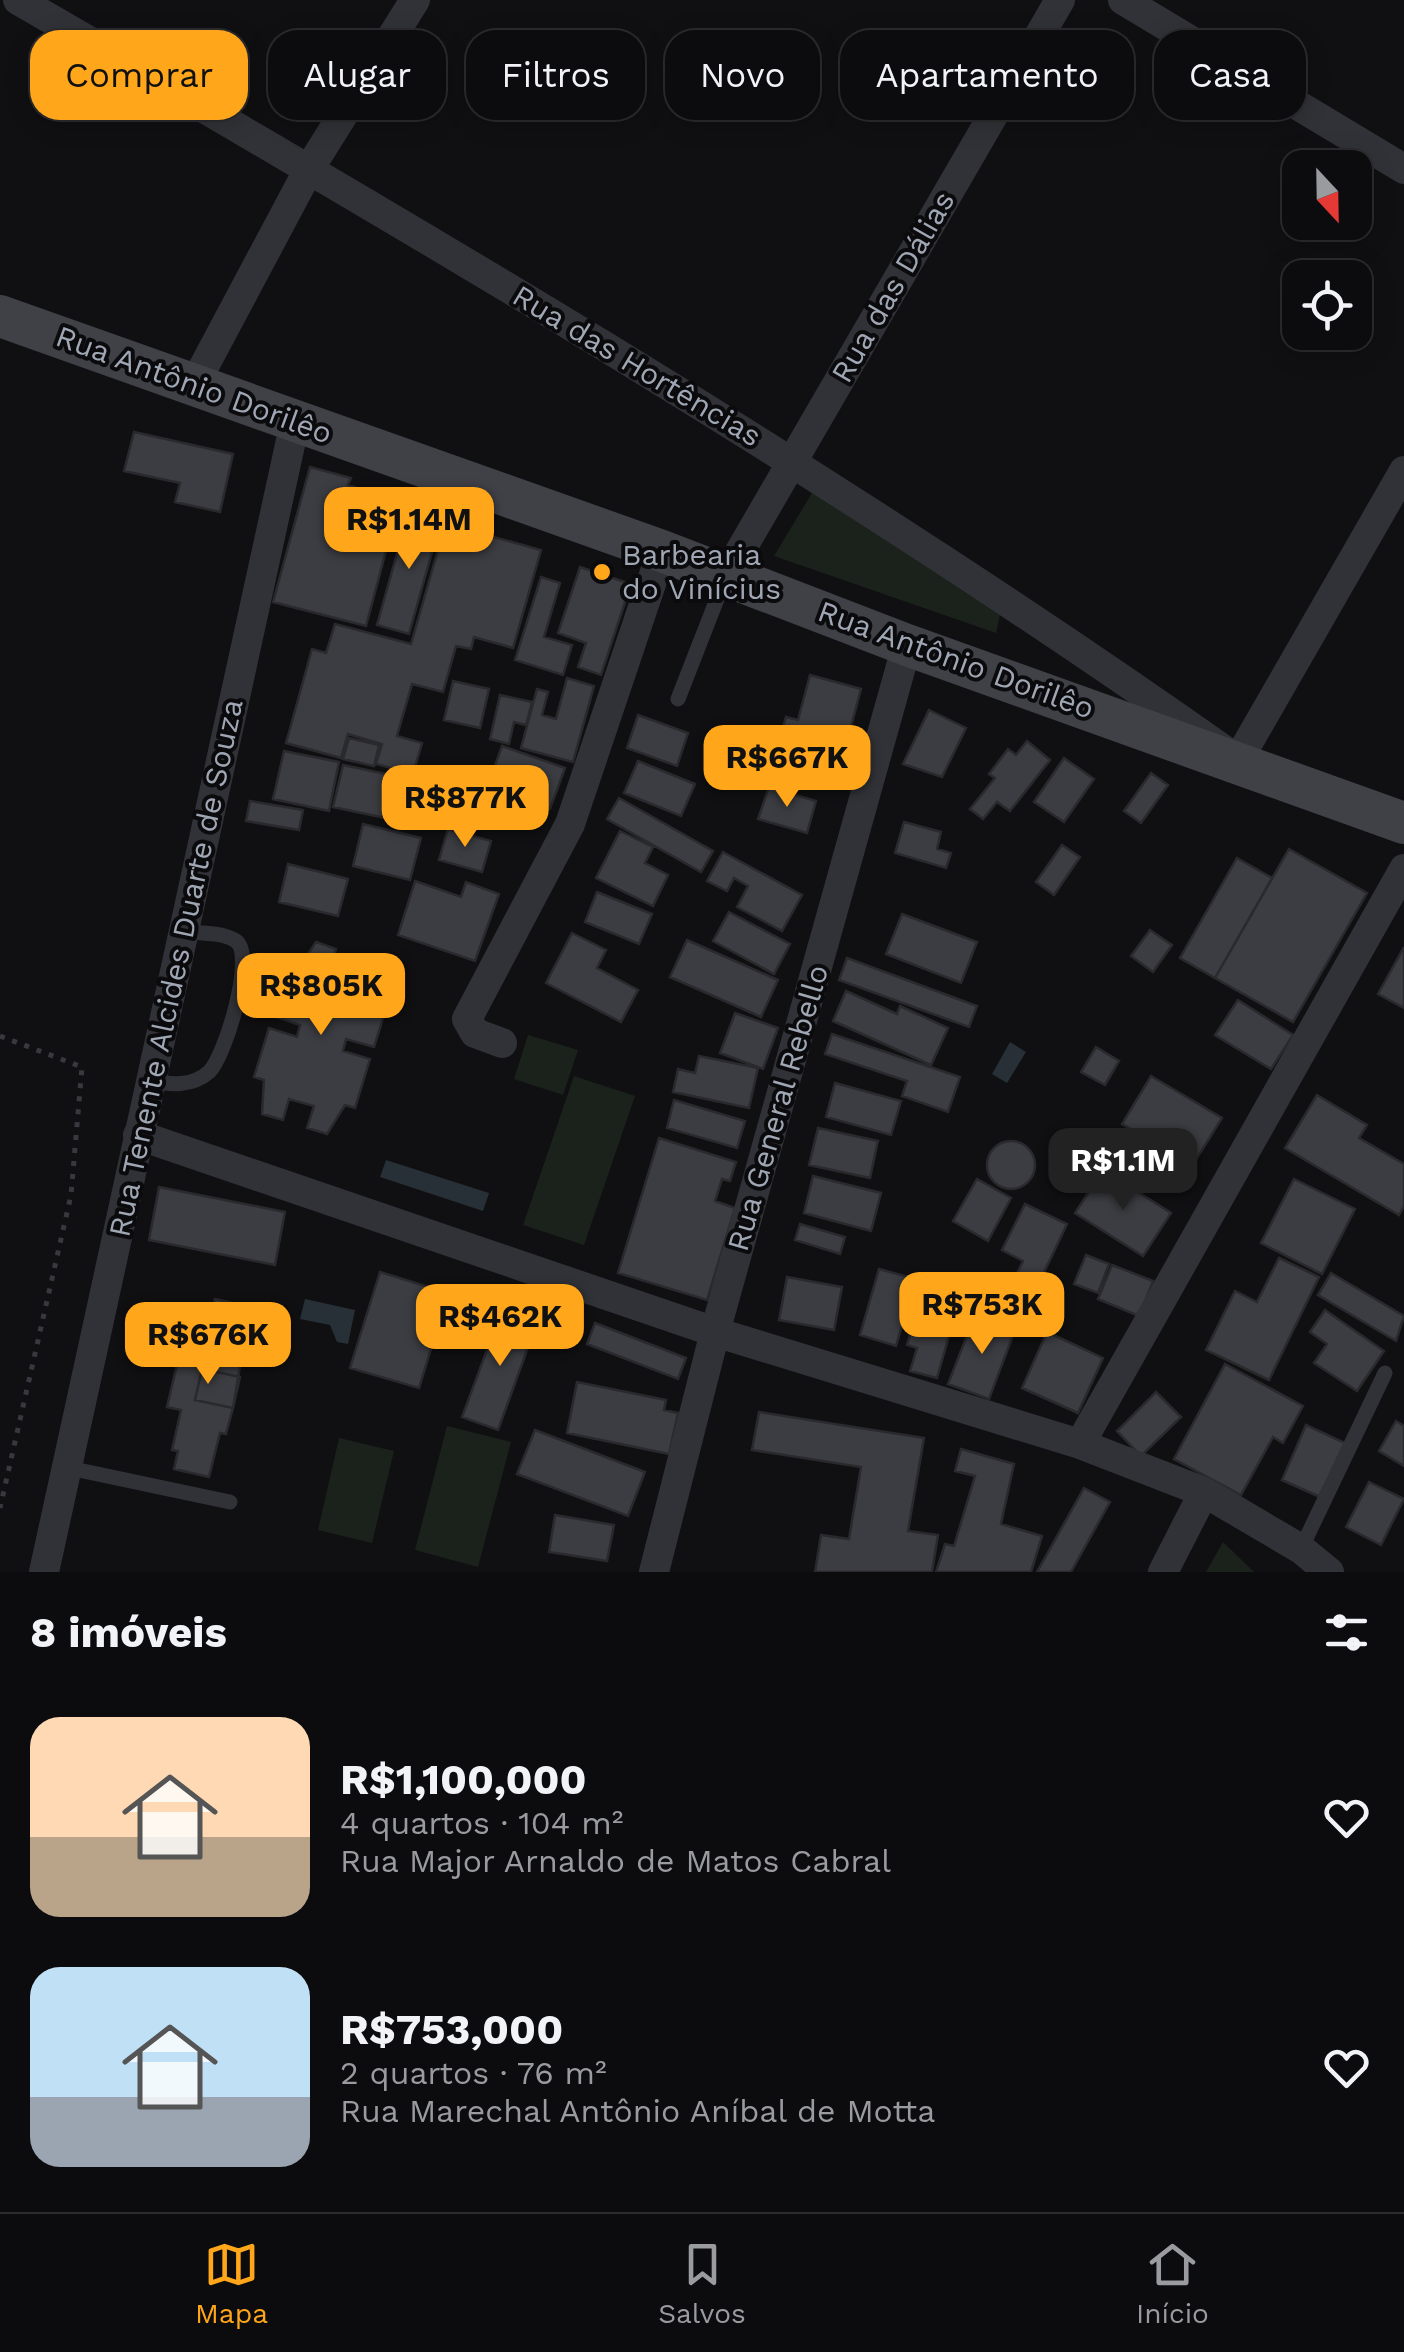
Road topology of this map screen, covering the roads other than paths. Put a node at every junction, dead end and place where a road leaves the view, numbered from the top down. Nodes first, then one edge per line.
1 (18, 0) edge
2 (415, 0) edge
3 (1060, 0) edge
4 (1122, 0) edge
5 (309, 168) junction
6 (1404, 169) edge
7 (0, 316) edge
8 (194, 385) junction
9 (295, 422) junction
10 (792, 460) junction
11 (1404, 471) edge
12 (662, 551) junction
13 (726, 574) junction
14 (907, 645) junction
15 (678, 698) dead end
16 (1238, 760) junction
17 (1404, 823) edge
18 (1404, 869) edge
19 (183, 932) junction
20 (502, 1043) dead end
21 (150, 1080) junction
22 (138, 1135) junction
23 (716, 1332) junction
24 (1385, 1373) dead end
25 (1080, 1444) junction
26 (68, 1468) junction
27 (1204, 1492) junction
28 (230, 1502) dead end
29 (1301, 1548) junction
30 (44, 1572) edge
31 (654, 1572) edge
32 (1164, 1572) edge
33 (1329, 1572) edge

1 - 5 street, Rua das Hortências
2 - 5 street
3 - 10 street, Rua das Dálias
4 - 6 street
5 - 8 street
5 - 10 street, Rua das Hortências
7 - 8 street, Rua Antônio Dorilêo
8 - 9 street, Rua Antônio Dorilêo
9 - 12 street, Rua Antônio Dorilêo
9 - 19 street, Rua Tenente Alcides Duarte de Souza
10 - 13 street, Rua das Dálias
10 - 16 street, Rua das Hortências
11 - 16 street
12 - 13 street, Rua Antônio Dorilêo
12 - 20 street
13 - 14 street, Rua Antônio Dorilêo
13 - 15 lane
14 - 16 street, Rua Antônio Dorilêo
14 - 23 street, Rua General Rebello
16 - 17 street, Rua Antônio Dorilêo
18 - 25 street
19 - 21 street, Rua Tenente Alcides Duarte de Souza
19 - 21 lane
21 - 22 street, Rua Tenente Alcides Duarte de Souza
22 - 23 street
22 - 26 street, Rua Tenente Alcides Duarte de Souza
23 - 25 street
23 - 31 street, Rua General Rebello
24 - 29 lane
25 - 27 street
26 - 28 lane
26 - 30 street, Rua Tenente Alcides Duarte de Souza
27 - 29 street
27 - 32 street
29 - 33 street

